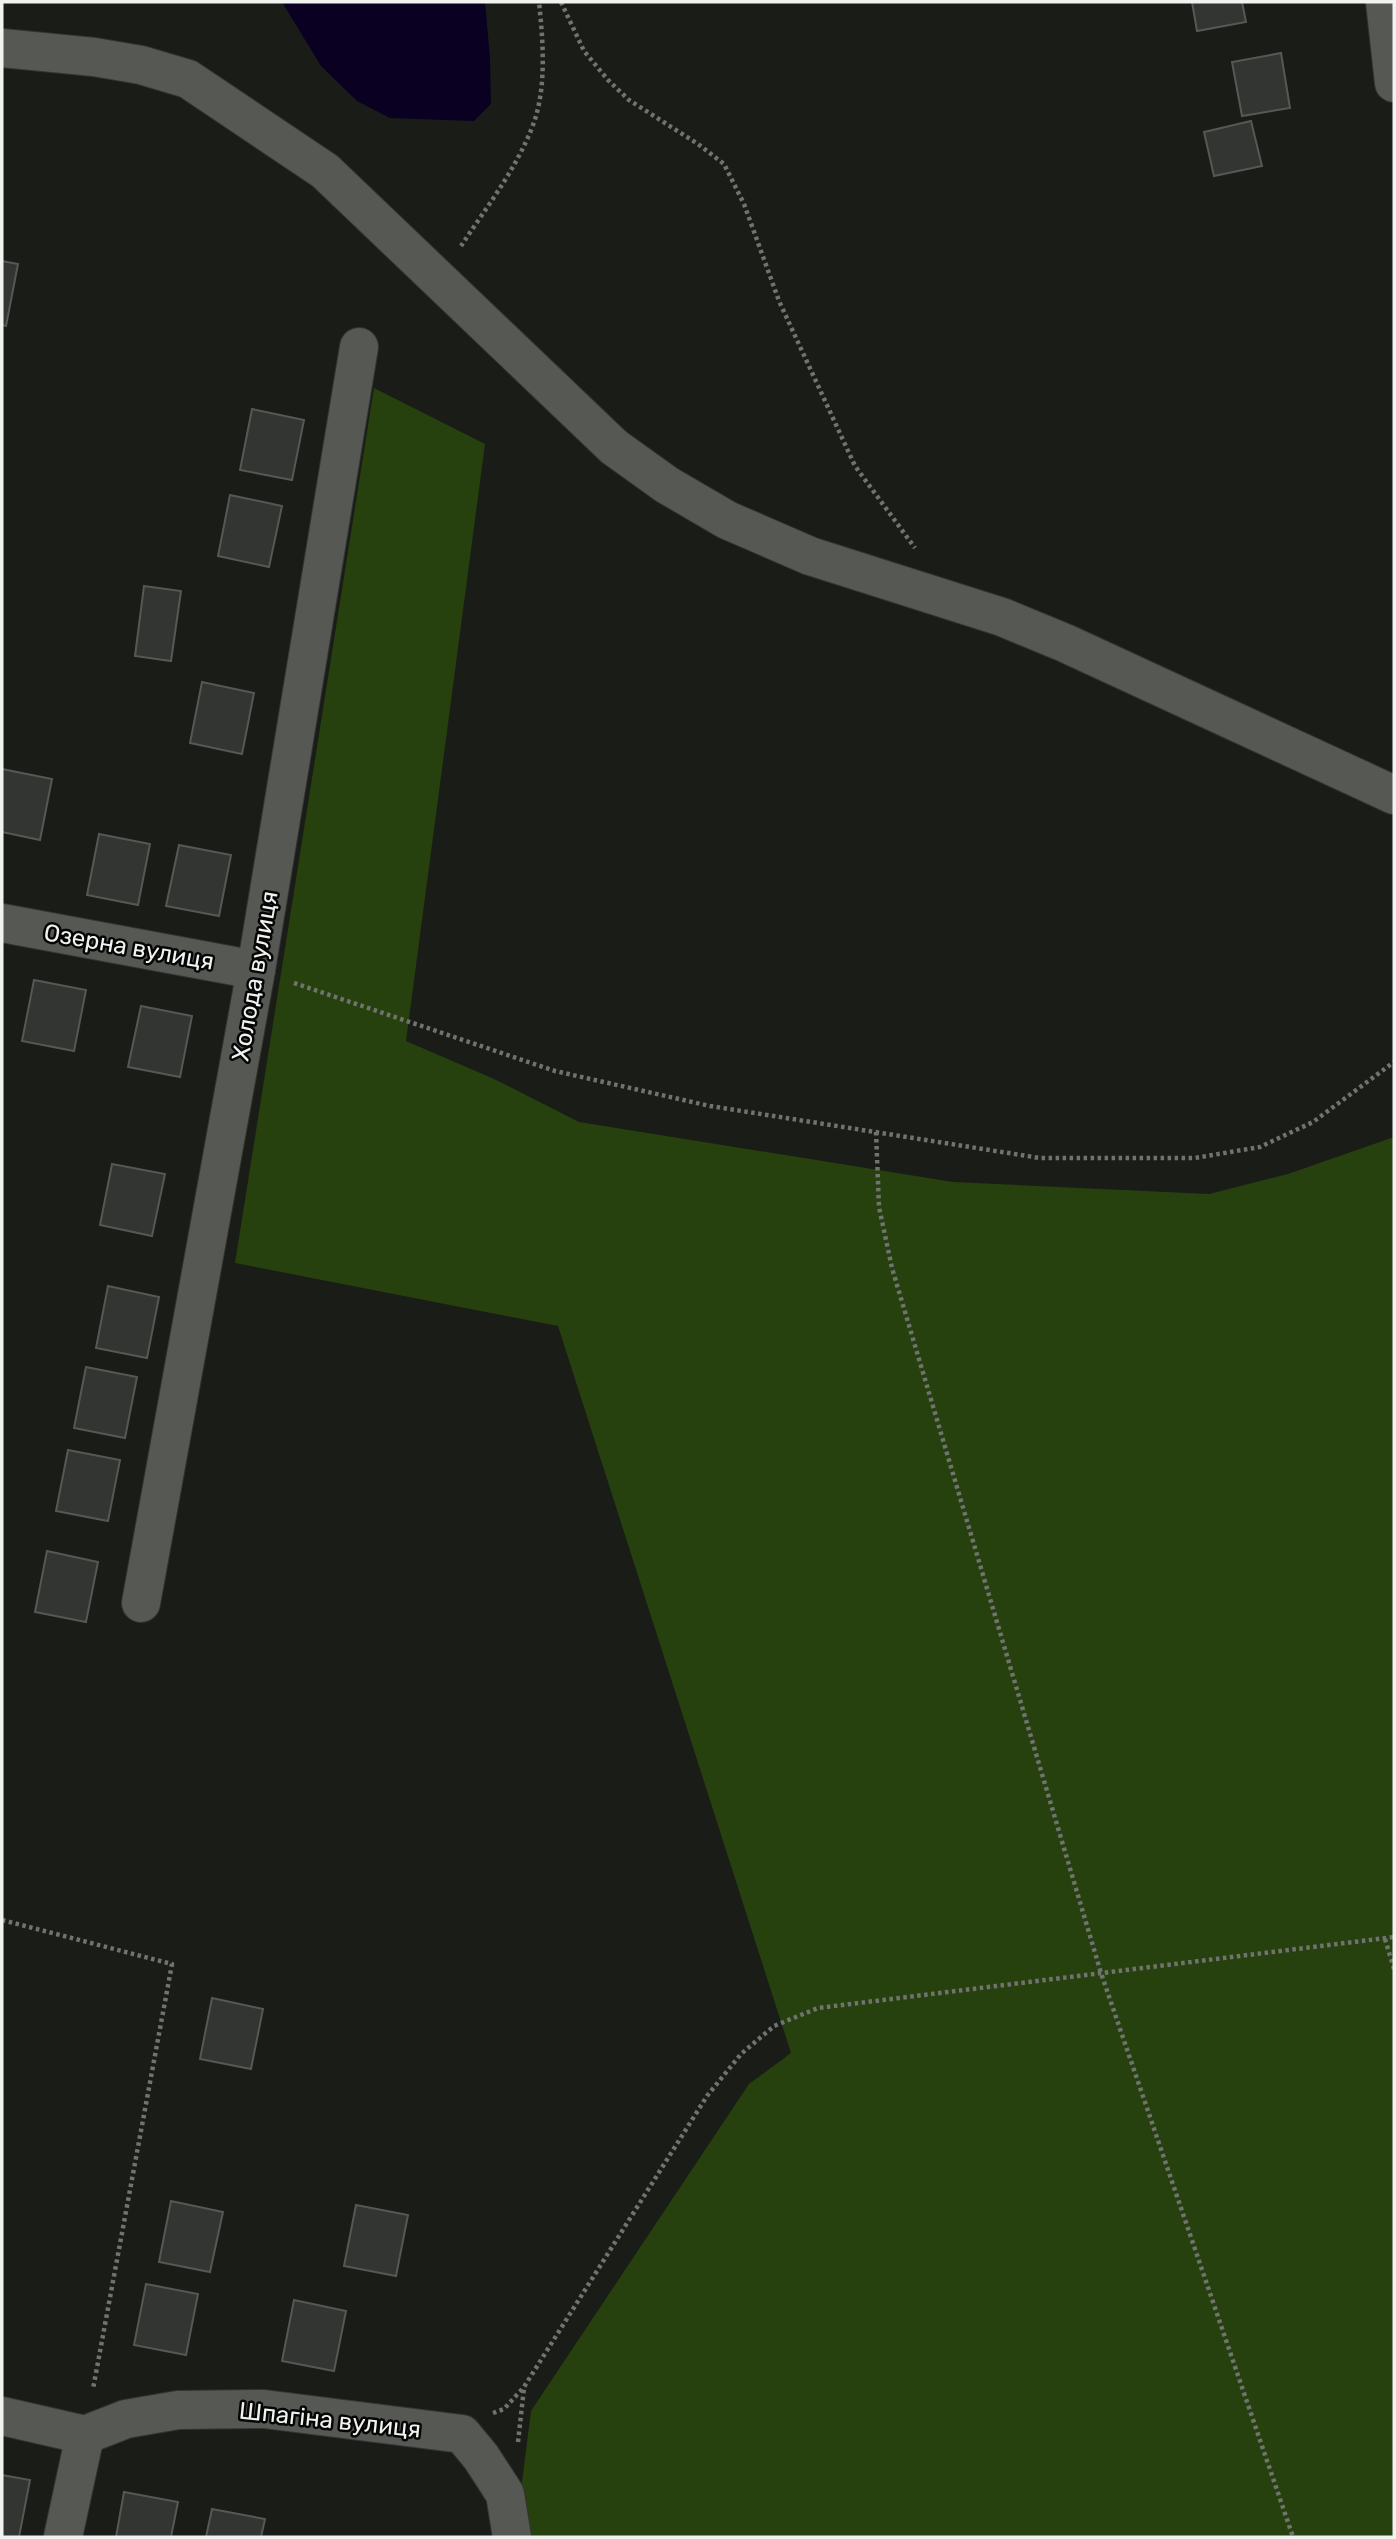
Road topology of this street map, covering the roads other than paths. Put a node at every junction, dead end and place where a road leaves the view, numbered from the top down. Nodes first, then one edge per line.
1 (1385, 2) edge
2 (2, 48) edge
3 (1394, 83) edge
4 (359, 347) dead end
5 (1394, 795) edge
6 (2, 923) edge
7 (256, 970) junction
8 (141, 1603) dead end
9 (2, 2416) edge
10 (85, 2435) junction
11 (63, 2537) edge
12 (512, 2537) edge

1 - 3 street
2 - 5 street
4 - 7 street, Холода вулиця
6 - 7 street, Озерна вулиця
7 - 8 street, Холода вулиця
9 - 10 street
10 - 11 street
10 - 12 street, Шпагіна вулиця

